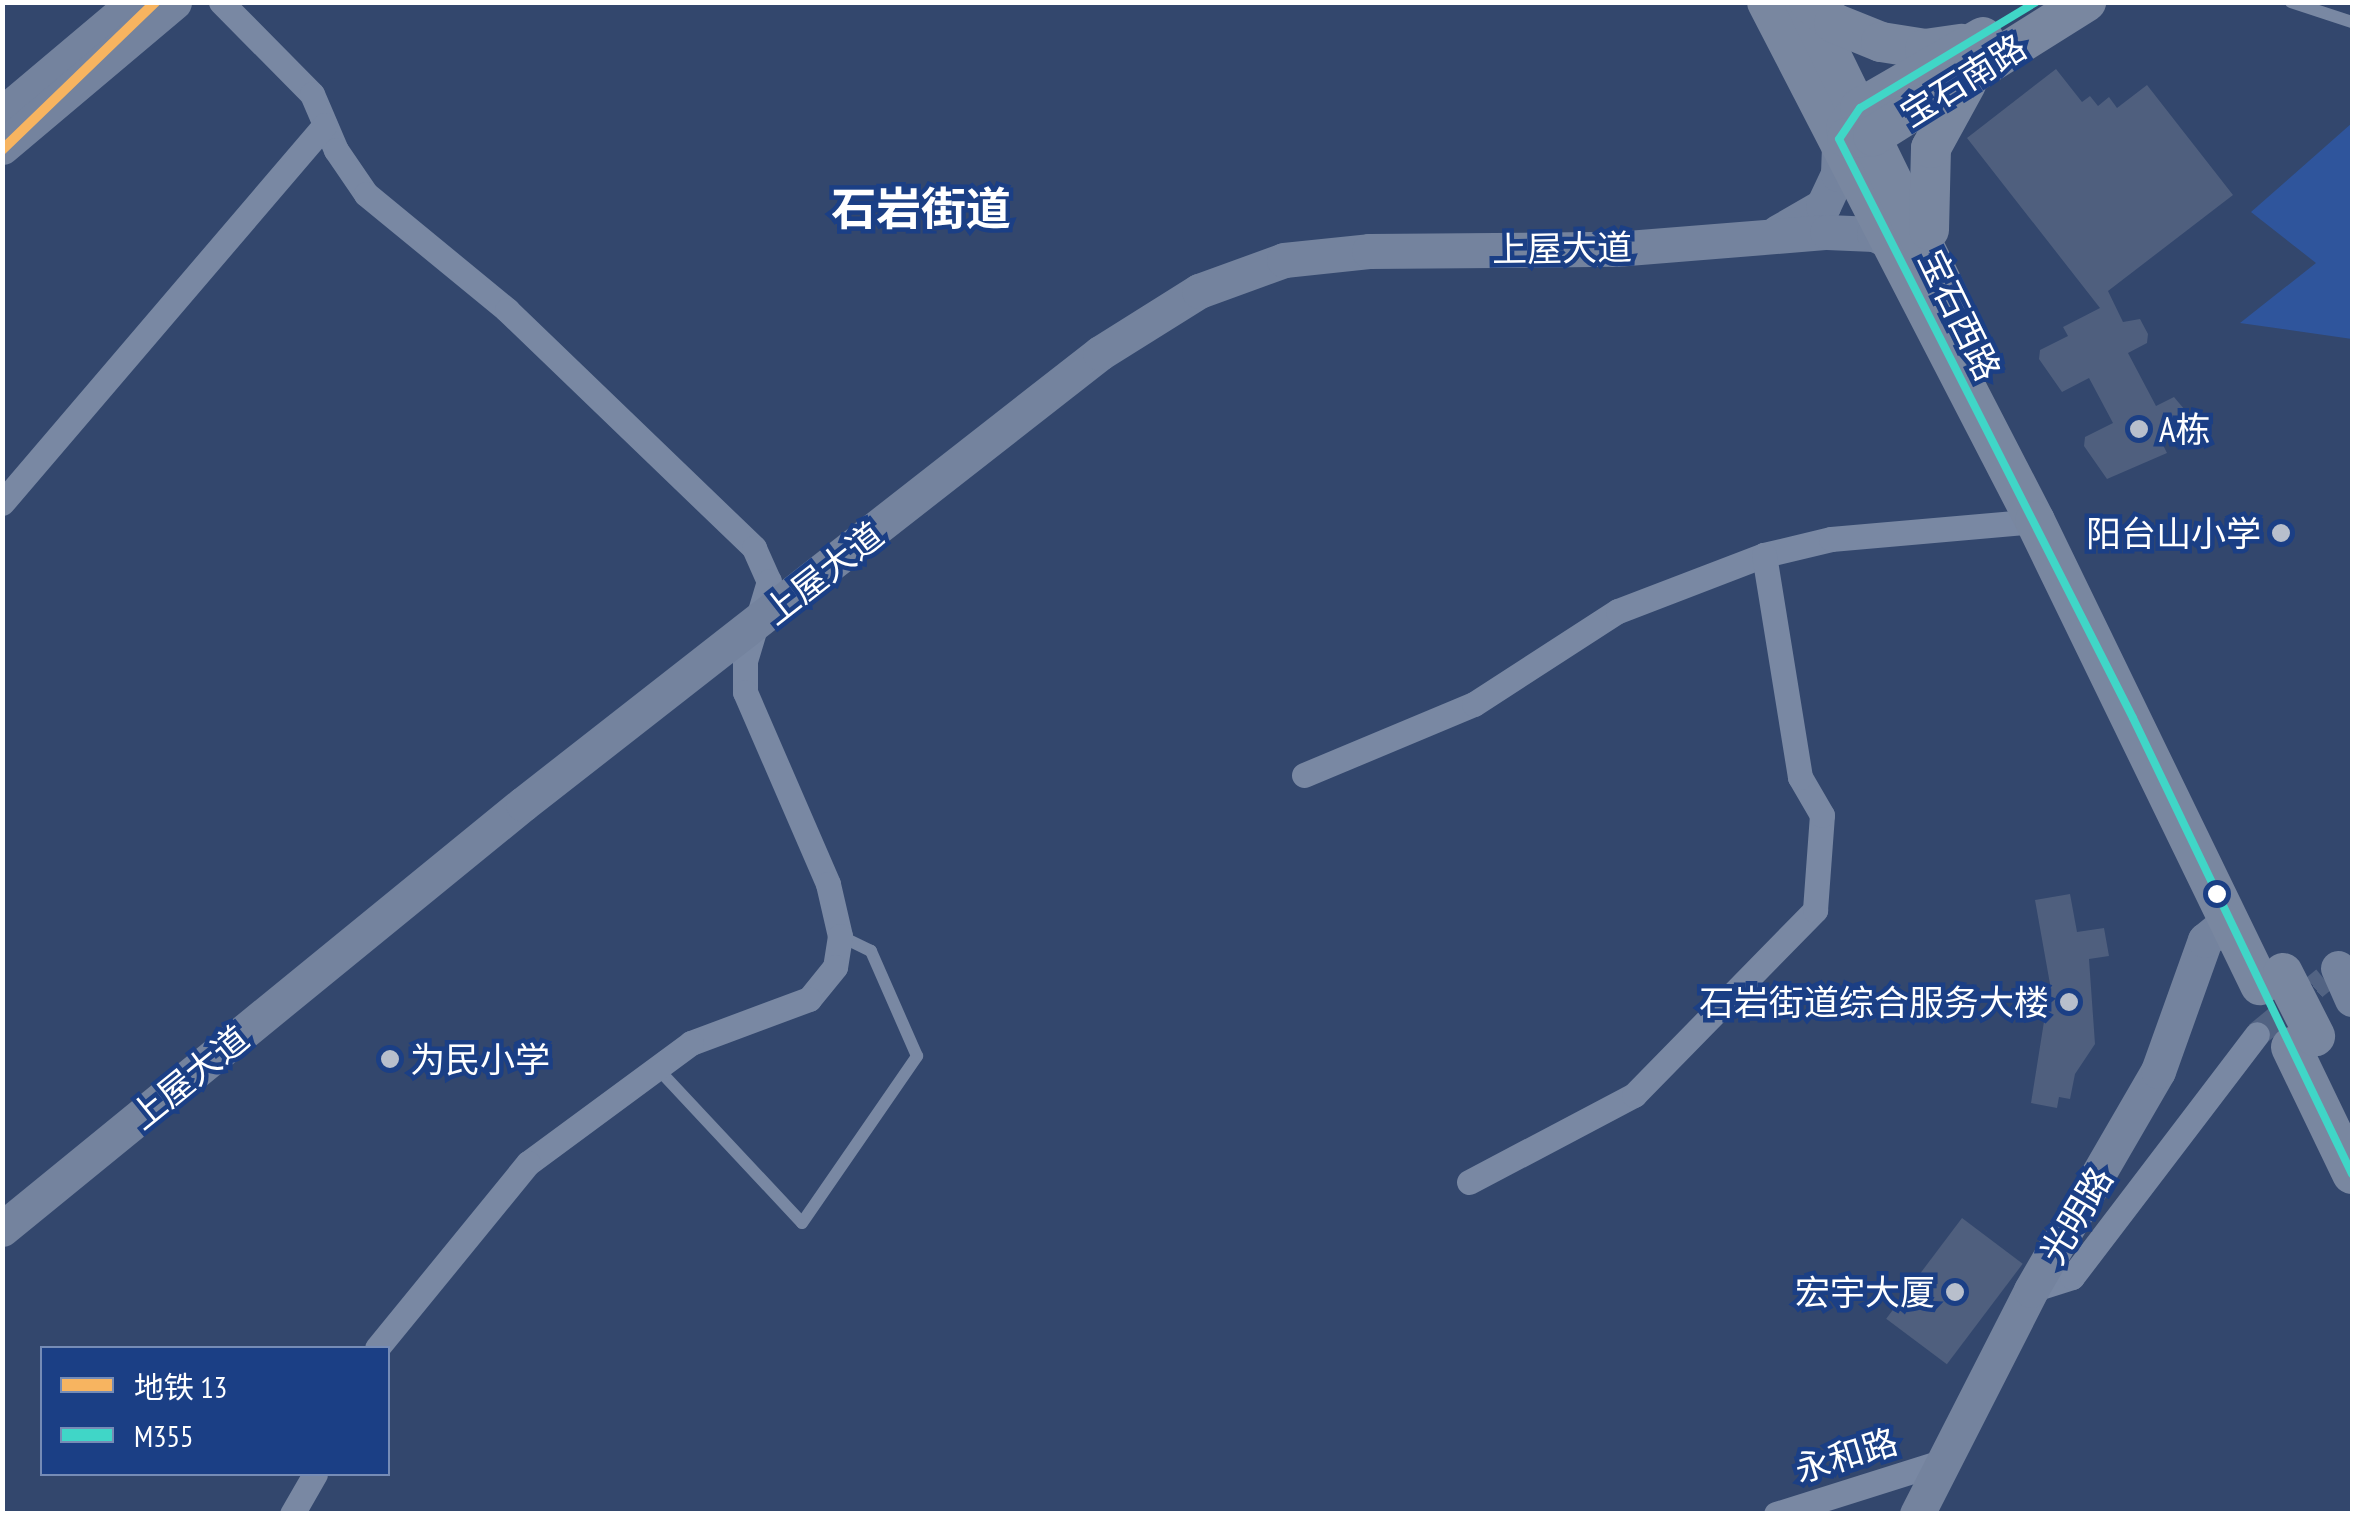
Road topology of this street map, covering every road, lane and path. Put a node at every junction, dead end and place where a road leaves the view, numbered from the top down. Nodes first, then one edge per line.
1 (135, 2) edge
2 (174, 2) edge
3 (221, 2) edge
4 (1767, 2) edge
5 (1807, 2) edge
6 (2037, 2) edge
7 (2086, 2) edge
8 (2290, 2) edge
9 (2352, 22) edge
10 (1975, 57) junction
11 (2, 114) edge
12 (325, 125) junction
13 (1857, 127) junction
14 (2, 147) edge
15 (1772, 234) junction
16 (1891, 242) junction
17 (1935, 269) junction
18 (2, 503) edge
19 (2035, 521) junction
20 (1764, 554) junction
21 (753, 628) junction
22 (1304, 776) dead end
23 (2230, 920) junction
24 (840, 936) junction
25 (2272, 979) junction
26 (2287, 1039) junction
27 (659, 1070) junction
28 (2352, 1115) edge
29 (2352, 1174) edge
30 (1469, 1182) dead end
31 (2, 1230) edge
32 (2031, 1290) junction
33 (379, 1346) edge
34 (1938, 1463) junction
35 (313, 1476) edge
36 (292, 1514) edge
37 (1776, 1514) edge
38 (1917, 1514) edge

1 - 11 street
2 - 14 street
3 - 12 street
4 - 13 main road
5 - 10 main road
5 - 13 main road
6 - 10 main road, 宝石南路
7 - 10 main road, 宝石南路
8 - 9 lane
10 - 13 main road, 宝石南路
10 - 17 main road
12 - 18 street
12 - 21 street
13 - 15 street, 上屋大道
13 - 16 main road, 宝石西路
13 - 17 main road, 宝石西路
15 - 16 street, 上屋大道
15 - 21 street, 上屋大道
16 - 19 main road, 宝石西路
17 - 25 main road, 宝石西路
19 - 20 street
19 - 23 main road, 宝石西路
20 - 22 street
20 - 30 street
21 - 24 street
21 - 31 street, 上屋大道
23 - 25 main road, 宝石西路
23 - 32 street, 光明路
24 - 27 street
24 - 27 lane
25 - 26 main road, 宝石西路, bridge
26 - 28 main road, 宝石西路
26 - 29 main road, 宝石西路
26 - 32 street
27 - 33 street
32 - 34 street, 光明路
34 - 37 street, 永和路
34 - 38 street, 光明路
35 - 36 street

